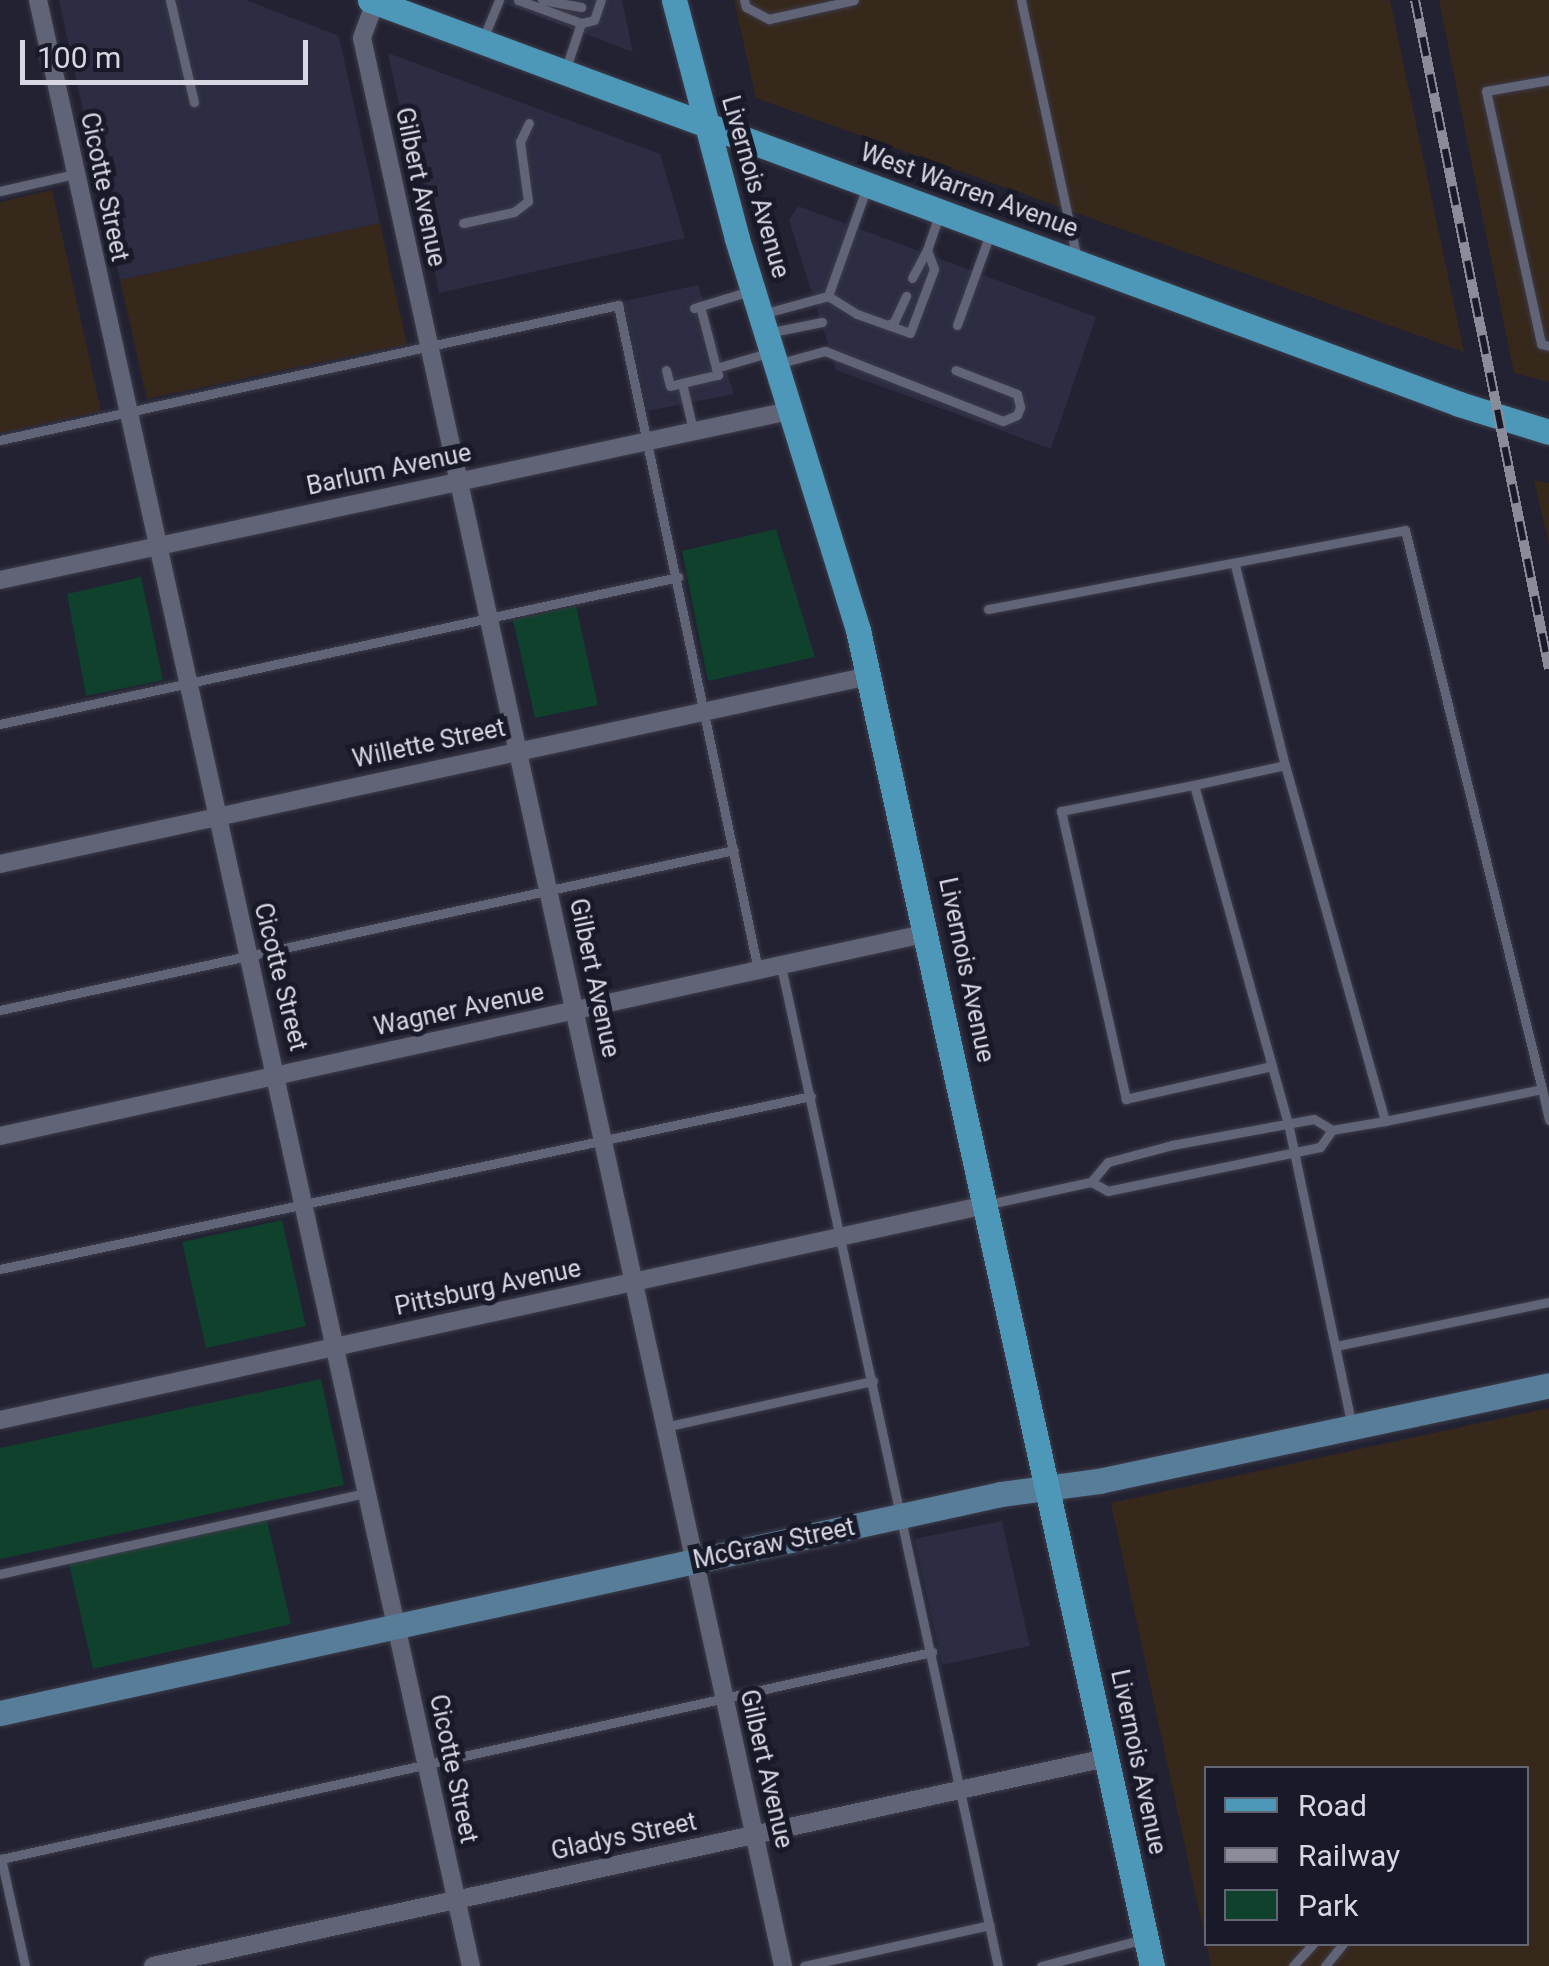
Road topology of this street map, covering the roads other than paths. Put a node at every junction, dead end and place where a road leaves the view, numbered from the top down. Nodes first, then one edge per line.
1 (38, 0) edge
2 (170, 0) edge
3 (499, 0) edge
4 (518, 0) edge
5 (601, 0) edge
6 (674, 0) edge
7 (744, 0) edge
8 (854, 0) edge
9 (1022, 0) edge
10 (372, 1) edge
11 (543, 2) edge
12 (568, 2) edge
13 (582, 7) dead end
14 (581, 24) junction
15 (482, 41) junction
16 (564, 72) junction
17 (1549, 80) edge
18 (194, 102) dead end
19 (530, 123) dead end
20 (706, 125) junction
21 (76, 174) junction
22 (867, 186) junction
23 (0, 190) edge
24 (940, 213) junction
25 (462, 223) dead end
26 (991, 232) junction
27 (927, 250) junction
28 (1077, 263) junction
29 (912, 278) dead end
30 (828, 296) junction
31 (906, 296) dead end
32 (822, 322) dead end
33 (888, 325) junction
34 (957, 325) dead end
35 (764, 331) junction
36 (1549, 346) edge
37 (429, 348) junction
38 (716, 368) junction
39 (666, 370) dead end
40 (955, 370) dead end
41 (682, 384) junction
42 (789, 411) junction
43 (127, 412) junction
44 (694, 430) junction
45 (1549, 432) edge
46 (0, 440) edge
47 (649, 440) junction
48 (458, 480) junction
49 (156, 546) junction
50 (1235, 565) junction
51 (678, 577) junction
52 (0, 580) edge
53 (988, 608) dead end
54 (488, 618) junction
55 (869, 676) junction
56 (186, 683) junction
57 (706, 710) junction
58 (0, 724) edge
59 (518, 750) junction
60 (1286, 764) junction
61 (1194, 786) junction
62 (215, 817) junction
63 (734, 850) junction
64 (0, 864) edge
65 (548, 888) junction
66 (928, 934) junction
67 (248, 954) junction
68 (781, 966) junction
69 (758, 970) junction
70 (0, 1010) edge
71 (576, 1010) junction
72 (1272, 1066) junction
73 (278, 1075) junction
74 (1542, 1088) junction
75 (811, 1096) junction
76 (1549, 1120) edge
77 (1385, 1121) junction
78 (1288, 1123) junction
79 (1332, 1130) junction
80 (0, 1136) edge
81 (604, 1142) junction
82 (1295, 1152) junction
83 (1091, 1182) junction
84 (304, 1203) junction
85 (986, 1205) junction
86 (843, 1236) junction
87 (0, 1269) edge
88 (634, 1282) junction
89 (1549, 1302) edge
90 (336, 1346) junction
91 (1336, 1346) junction
92 (873, 1381) junction
93 (1549, 1385) edge
94 (0, 1420) edge
95 (665, 1428) junction
96 (1353, 1428) junction
97 (1048, 1489) junction
98 (366, 1493) junction
99 (902, 1516) junction
100 (694, 1561) junction
101 (0, 1574) edge
102 (396, 1626) junction
103 (932, 1652) junction
104 (724, 1696) junction
105 (0, 1713) edge
106 (1106, 1758) junction
107 (426, 1761) junction
108 (960, 1789) junction
109 (755, 1834) junction
110 (456, 1899) junction
111 (990, 1925) junction
112 (1146, 1938) junction
113 (1310, 1946) edge
114 (1341, 1946) edge
115 (25, 1966) edge
116 (153, 1966) edge
117 (471, 1966) edge
118 (783, 1966) edge
119 (804, 1966) edge
120 (998, 1966) edge
121 (1041, 1966) edge
122 (1152, 1966) edge
123 (1293, 1966) edge
124 (1325, 1966) edge

1 - 21 street, Cicotte Street
2 - 18 lane
3 - 15 lane
4 - 11 lane
5 - 14 lane
6 - 20 main road, Livernois Avenue
7 - 8 lane
9 - 28 lane
10 - 15 main road, West Warren Avenue
10 - 37 street, Gilbert Avenue
11 - 12 lane
11 - 13 lane
11 - 14 lane
14 - 16 lane
15 - 16 main road, West Warren Avenue
16 - 20 main road, West Warren Avenue
17 - 36 lane
19 - 25 lane
20 - 22 main road, West Warren Avenue
20 - 35 main road, Livernois Avenue
21 - 23 lane
21 - 43 street, Cicotte Street
22 - 24 main road, West Warren Avenue
22 - 30 lane
24 - 26 main road, West Warren Avenue
24 - 27 lane
26 - 28 main road, West Warren Avenue
26 - 34 lane
27 - 29 lane
27 - 33 lane
28 - 45 main road, West Warren Avenue
30 - 33 lane
30 - 35 lane
31 - 33 lane
32 - 35 lane
35 - 38 lane
35 - 38 lane
35 - 40 lane
35 - 42 main road, Livernois Avenue
37 - 43 lane
37 - 47 lane
37 - 48 street, Gilbert Avenue
38 - 41 lane
39 - 41 lane
41 - 44 lane
42 - 44 street, Barlum Avenue
42 - 55 main road, Livernois Avenue
43 - 46 lane
43 - 49 street, Cicotte Street
44 - 47 street, Barlum Avenue
47 - 48 street, Barlum Avenue
47 - 51 lane
48 - 49 street, Barlum Avenue
48 - 54 street, Gilbert Avenue
49 - 52 street, Barlum Avenue
49 - 56 street, Cicotte Street
50 - 53 lane
50 - 60 lane
50 - 74 lane
51 - 54 lane
51 - 57 lane
54 - 56 lane
54 - 59 street, Gilbert Avenue
55 - 57 street, Willette Street
55 - 66 main road, Livernois Avenue
56 - 58 lane
56 - 62 street, Cicotte Street
57 - 59 street, Willette Street
57 - 63 lane
59 - 62 street, Willette Street
59 - 65 street, Gilbert Avenue
60 - 61 lane
60 - 77 lane
61 - 72 lane
61 - 72 lane
62 - 64 street, Willette Street
62 - 67 street, Cicotte Street
63 - 65 lane
63 - 69 lane
65 - 67 lane
65 - 71 street, Gilbert Avenue
66 - 68 street, Wagner Avenue
66 - 85 main road, Livernois Avenue
67 - 70 lane
67 - 73 street, Cicotte Street
68 - 69 street, Wagner Avenue
68 - 75 lane
69 - 71 street, Wagner Avenue
71 - 73 street, Wagner Avenue
71 - 81 street, Gilbert Avenue
72 - 78 lane
73 - 80 street, Wagner Avenue
73 - 84 street, Cicotte Street
74 - 76 lane
74 - 77 lane
75 - 81 lane
75 - 86 lane
77 - 79 lane
78 - 79 lane
78 - 82 lane
78 - 83 lane
79 - 82 lane
81 - 84 lane
81 - 88 street, Gilbert Avenue
82 - 83 lane
82 - 91 lane
83 - 85 lane
84 - 87 lane
84 - 90 street, Cicotte Street
85 - 86 street, Pittsburg Avenue
85 - 97 main road, Livernois Avenue
86 - 88 street, Pittsburg Avenue
86 - 92 lane
88 - 90 street, Pittsburg Avenue
88 - 95 street, Gilbert Avenue
89 - 91 lane
90 - 94 street, Pittsburg Avenue
90 - 98 street, Cicotte Street
91 - 96 lane
92 - 95 lane
92 - 99 lane
93 - 96 street, McGraw Street
95 - 100 street, Gilbert Avenue
96 - 97 street, McGraw Street
97 - 99 street, McGraw Street
97 - 106 main road, Livernois Avenue
98 - 101 lane
98 - 102 street, Cicotte Street
99 - 100 street, McGraw Street
99 - 103 lane
100 - 102 street, McGraw Street
100 - 104 street, Gilbert Avenue
102 - 105 street, McGraw Street
102 - 107 street, Cicotte Street
103 - 104 lane
103 - 108 lane
104 - 107 lane
104 - 109 street, Gilbert Avenue
106 - 108 street, Gladys Street
106 - 112 main road, Livernois Avenue
107 - 110 street, Cicotte Street
107 - 115 lane
108 - 109 street, Gladys Street
108 - 111 lane
109 - 110 street, Gladys Street
109 - 118 street, Gilbert Avenue
110 - 116 street, Gladys Street
110 - 117 street, Cicotte Street
111 - 119 lane
111 - 120 lane
112 - 121 lane
112 - 122 main road, Livernois Avenue
113 - 123 lane
114 - 124 lane

